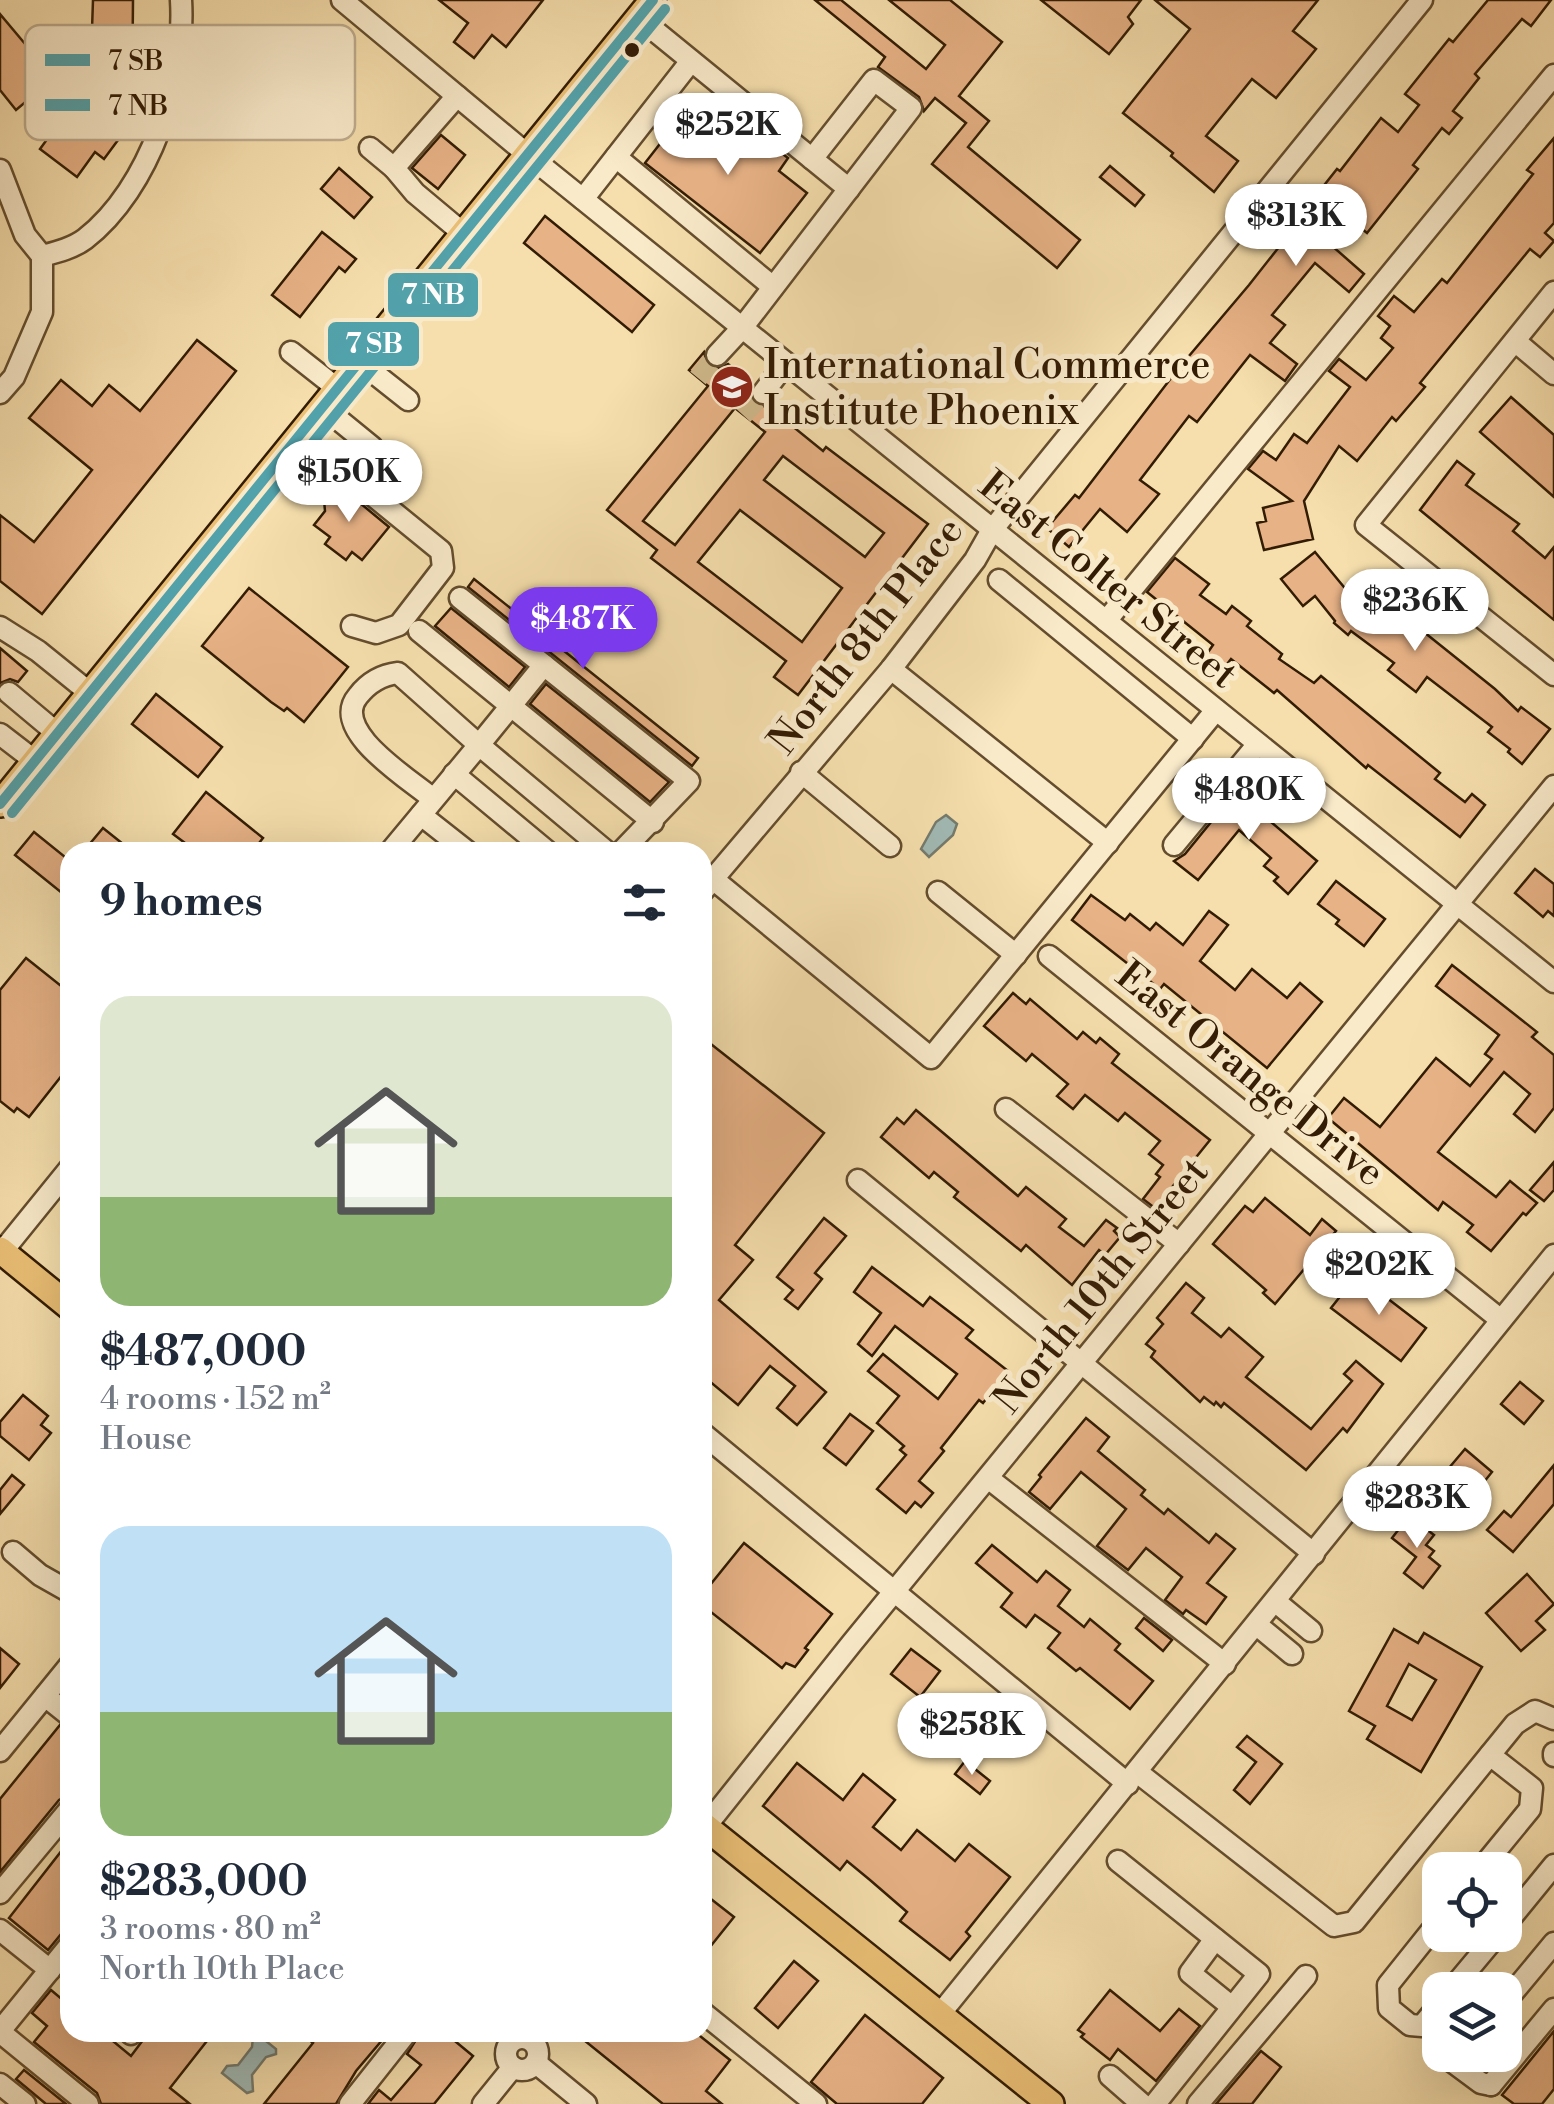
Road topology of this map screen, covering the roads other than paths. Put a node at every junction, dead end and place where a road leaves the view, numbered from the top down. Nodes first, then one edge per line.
1 (182, 0) edge
2 (342, 0) edge
3 (1422, 0) edge
4 (646, 9) edge
5 (181, 25) edge
6 (691, 61) junction
7 (1554, 75) edge
8 (457, 96) junction
9 (155, 140) edge
10 (370, 148) dead end
11 (528, 155) junction
12 (616, 157) junction
13 (812, 159) junction
14 (394, 168) junction
15 (0, 170) edge
16 (849, 189) junction
17 (583, 199) junction
18 (464, 234) junction
19 (42, 256) junction
20 (774, 287) junction
21 (1554, 292) edge
22 (742, 328) junction
23 (1515, 341) junction
24 (291, 352) dead end
25 (716, 355) tunnel mouth
26 (360, 362) junction
27 (786, 364) junction
28 (1554, 374) edge
29 (762, 393) tunnel mouth
30 (0, 394) edge
31 (330, 398) junction
32 (408, 400) dead end
33 (300, 436) junction
34 (372, 447) dead end
35 (992, 530) junction
36 (999, 580) dead end
37 (460, 598) dead end
38 (1078, 599) junction
39 (1106, 622) junction
40 (352, 626) dead end
41 (0, 627) edge
42 (1056, 627) junction
43 (420, 631) dead end
44 (544, 666) junction
45 (890, 669) junction
46 (1554, 675) edge
47 (9, 693) dead end
48 (90, 693) junction
49 (511, 706) junction
50 (1216, 710) junction
51 (0, 734) edge
52 (58, 734) junction
53 (1193, 739) junction
54 (1258, 744) junction
55 (479, 745) junction
56 (35, 761) junction
57 (801, 772) junction
58 (454, 774) junction
59 (1554, 786) edge
60 (1, 801) edge
61 (427, 807) junction
62 (653, 822) junction
63 (398, 842) edge
64 (459, 842) edge
65 (536, 842) edge
66 (594, 842) edge
67 (632, 842) edge
68 (1108, 843) junction
69 (1174, 845) dead end
70 (890, 846) dead end
71 (712, 881) edge
72 (712, 889) edge
73 (938, 892) dead end
74 (1458, 905) junction
75 (1016, 955) junction
76 (1049, 956) dead end
77 (1554, 982) edge
78 (1006, 1109) dead end
79 (1270, 1132) junction
80 (60, 1180) edge
81 (858, 1180) dead end
82 (1179, 1244) junction
83 (1, 1251) edge
84 (1554, 1255) edge
85 (60, 1300) edge
86 (1501, 1320) junction
87 (1081, 1363) junction
88 (712, 1442) edge
89 (988, 1478) junction
90 (13, 1552) dead end
91 (1314, 1554) junction
92 (60, 1586) edge
93 (895, 1591) junction
94 (1276, 1602) junction
95 (1257, 1625) junction
96 (1311, 1631) dead end
97 (1292, 1654) dead end
98 (1226, 1664) junction
99 (60, 1677) edge
100 (45, 1696) junction
101 (60, 1708) edge
102 (1554, 1719) edge
103 (0, 1751) edge
104 (1490, 1754) junction
105 (1133, 1778) junction
106 (712, 1817) edge
107 (60, 1821) edge
108 (712, 1833) edge
109 (1495, 1852) edge
110 (1118, 1861) dead end
111 (1554, 1865) edge
112 (0, 1894) edge
113 (1522, 1904) edge
114 (0, 1930) edge
115 (1215, 1939) junction
116 (1422, 1942) edge
117 (1554, 1942) edge
118 (1482, 1952) edge
119 (60, 1958) edge
120 (50, 1970) junction
121 (1466, 1972) edge
122 (1306, 1976) dead end
123 (1522, 1981) edge
124 (1232, 2007) junction
125 (1554, 2008) edge
126 (940, 2014) junction
127 (712, 2020) edge
128 (1422, 2026) edge
129 (1216, 2028) junction
130 (0, 2031) edge
131 (399, 2042) edge
132 (512, 2042) edge
133 (536, 2046) edge
134 (1244, 2049) junction
135 (513, 2068) junction
136 (1470, 2072) edge
137 (1110, 2076) dead end
138 (0, 2084) edge
139 (1494, 2095) edge
140 (25, 2104) edge
141 (88, 2104) edge
142 (350, 2104) edge
143 (483, 2104) edge
144 (586, 2104) edge
145 (816, 2104) edge
146 (1051, 2104) edge
147 (1142, 2104) edge
148 (1154, 2104) edge
149 (1198, 2104) edge

1 - 5 street
2 - 8 street, East Colter Street
3 - 35 street, North 8th Place
4 - 6 street
4 - 11 main road
6 - 12 street
6 - 13 street
7 - 39 street
8 - 11 street, East Colter Street
8 - 14 street
9 - 19 street
10 - 14 street
11 - 17 street, East Colter Street
11 - 18 main road
12 - 17 street
12 - 20 street
13 - 16 street
13 - 16 street
14 - 18 street
15 - 19 street
16 - 20 street
17 - 22 street, East Colter Street
18 - 26 main road
19 - 30 street
20 - 22 street
21 - 23 street
22 - 25 street
22 - 27 street, East Colter Street
23 - 28 street
23 - 46 street
24 - 31 street
26 - 31 main road
26 - 32 street
27 - 29 street
27 - 35 street, East Colter Street
31 - 33 main road
31 - 34 street
33 - 40 street
33 - 48 main road
35 - 38 street, East Colter Street
35 - 45 street, North 8th Place
36 - 42 street
37 - 44 street
38 - 39 street, East Colter Street
38 - 42 street
39 - 50 street, East Colter Street
41 - 48 street
42 - 53 street
43 - 49 street
44 - 49 street
44 - 62 street
45 - 57 street, North 8th Place
45 - 68 street
47 - 52 street
48 - 52 main road
49 - 55 street
49 - 62 street
50 - 53 street
50 - 54 street, East Colter Street
51 - 56 street
52 - 56 main road
53 - 68 street
54 - 69 street
54 - 74 street, East Colter Street
55 - 58 street
55 - 61 street
55 - 66 street
56 - 60 main road
57 - 70 street
57 - 71 street, North 8th Place
58 - 61 street
58 - 65 street
59 - 74 street, North 10th Street
61 - 63 street
61 - 64 street
62 - 67 street
68 - 75 street
72 - 75 street
73 - 75 street
74 - 77 street, East Colter Street
74 - 79 street, North 10th Street
76 - 79 street, East Orange Drive
78 - 82 street
79 - 82 street, North 10th Street
79 - 86 street, East Orange Drive
80 - 83 street
81 - 87 street
82 - 87 street, North 10th Street
83 - 85 main road
84 - 86 street
86 - 91 street
87 - 89 street, North 10th Street
87 - 91 street
88 - 93 street
89 - 93 street, North 10th Street
89 - 98 street
90 - 92 street
91 - 94 street
93 - 105 street
93 - 106 street, North 10th Street
94 - 95 street
94 - 96 street
95 - 97 street
95 - 98 street
98 - 105 street
99 - 100 street
100 - 101 street
100 - 103 street
102 - 104 street
104 - 105 street
104 - 109 street
105 - 126 street
107 - 112 street
108 - 126 main road
110 - 115 street
111 - 113 street
114 - 120 street
115 - 124 street
115 - 124 street
116 - 128 street
117 - 123 street
118 - 121 street
119 - 120 street
120 - 130 street
122 - 134 street
124 - 129 street
125 - 139 street
126 - 146 main road
127 - 145 street
129 - 134 street
129 - 148 street
130 - 141 street
131 - 142 street
132 - 135 street
133 - 135 street
133 - 144 street
134 - 149 street
135 - 143 street
136 - 139 street
137 - 147 street
138 - 140 street

